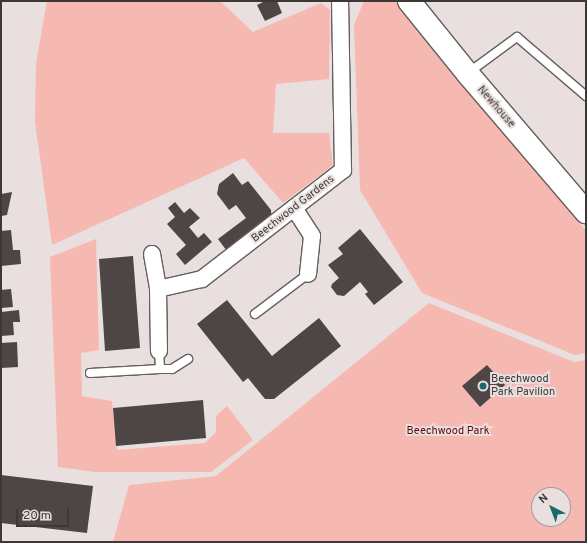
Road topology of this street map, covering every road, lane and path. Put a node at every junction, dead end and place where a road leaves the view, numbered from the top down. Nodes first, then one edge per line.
1 (340, 1) edge
2 (409, 1) edge
3 (468, 74) junction
4 (586, 96) edge
5 (294, 208) junction
6 (586, 212) edge
7 (152, 254) dead end
8 (308, 274) joint
9 (158, 288) junction
10 (256, 314) dead end
11 (159, 351) joint
12 (188, 359) dead end
13 (160, 369) junction
14 (90, 373) dead end

1 - 5 street, Beechwood Gardens
2 - 3 main road, Newhouse
3 - 4 lane
3 - 6 main road, Newhouse
5 - 8 street
5 - 9 street, Beechwood Gardens
7 - 9 street
8 - 10 lane
9 - 11 street
11 - 13 lane
12 - 13 lane
13 - 14 lane

